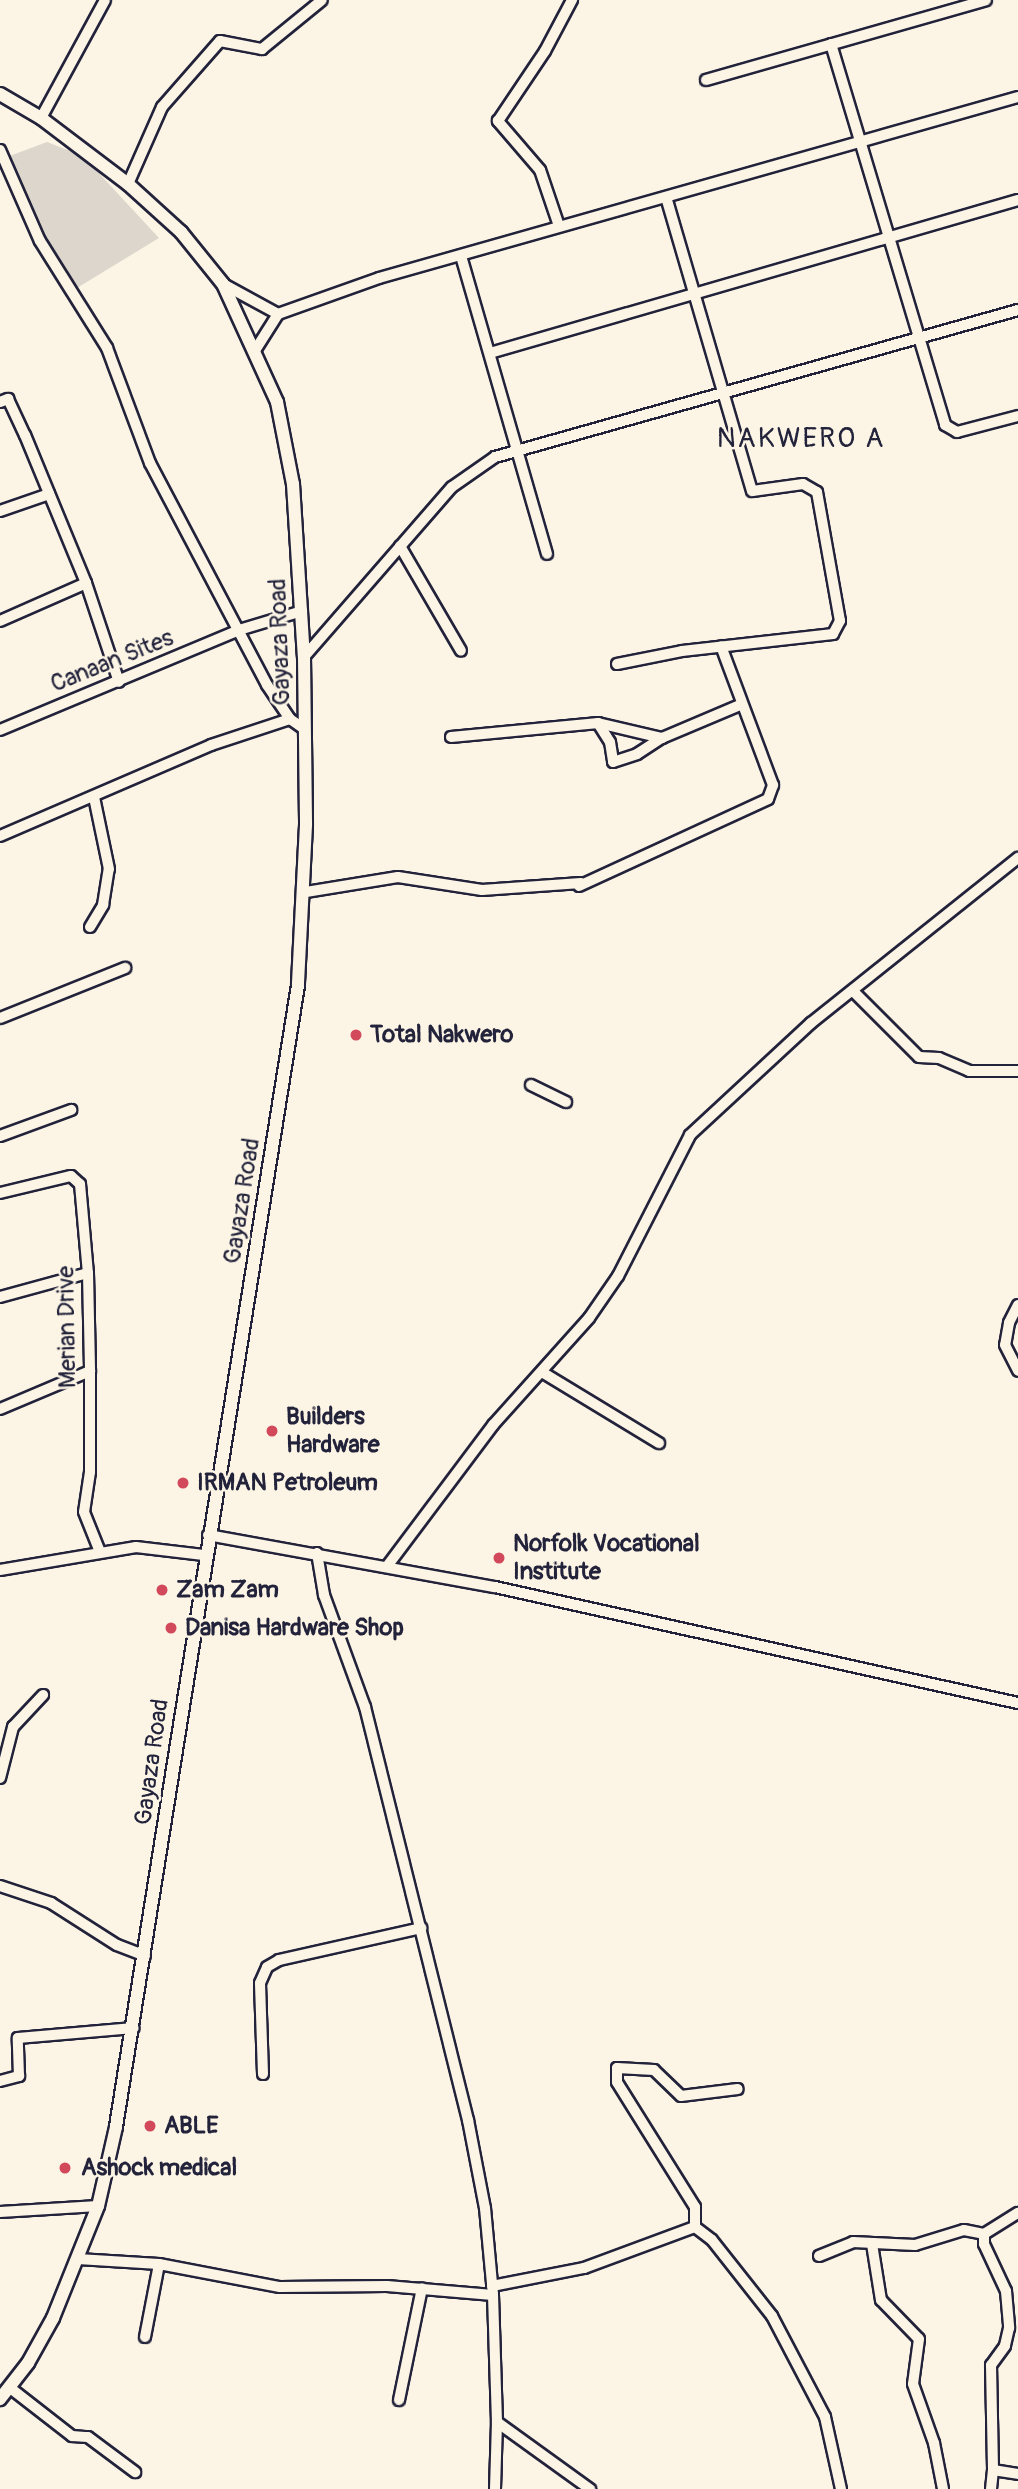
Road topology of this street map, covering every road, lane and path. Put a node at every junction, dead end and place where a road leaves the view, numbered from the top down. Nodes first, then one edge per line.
1 (105, 0) edge
2 (322, 0) edge
3 (572, 0) edge
4 (986, 0) edge
5 (831, 44) junction
6 (706, 80) dead end
7 (0, 94) edge
8 (1018, 97) edge
9 (41, 118) junction
10 (860, 139) junction
11 (0, 150) edge
12 (2, 161) edge
13 (128, 184) junction
14 (666, 197) junction
15 (1018, 200) edge
16 (559, 226) junction
17 (887, 238) junction
18 (461, 256) junction
19 (223, 284) junction
20 (695, 293) junction
21 (1018, 310) edge
22 (278, 314) junction
23 (918, 340) junction
24 (254, 352) junction
25 (490, 353) junction
26 (727, 395) junction
27 (0, 402) edge
28 (1018, 416) edge
29 (519, 452) junction
30 (49, 494) junction
31 (0, 511) edge
32 (400, 546) junction
33 (547, 554) dead end
34 (86, 583) junction
35 (302, 611) junction
36 (0, 621) edge
37 (239, 630) junction
38 (722, 646) junction
39 (461, 651) dead end
40 (304, 657) junction
41 (617, 664) dead end
42 (119, 682) junction
43 (740, 705) junction
44 (290, 719) junction
45 (598, 723) junction
46 (303, 728) junction
47 (0, 730) edge
48 (451, 737) dead end
49 (662, 738) junction
50 (94, 797) junction
51 (0, 836) edge
52 (1018, 858) edge
53 (306, 892) junction
54 (90, 927) dead end
55 (125, 968) dead end
56 (853, 991) junction
57 (0, 1018) edge
58 (1018, 1071) edge
59 (531, 1085) dead end
60 (566, 1102) dead end
61 (71, 1110) dead end
62 (0, 1136) edge
63 (0, 1193) edge
64 (88, 1273) junction
65 (0, 1297) edge
66 (1018, 1305) edge
67 (90, 1371) junction
68 (1018, 1371) edge
69 (542, 1373) junction
70 (0, 1409) edge
71 (659, 1443) dead end
72 (208, 1535) junction
73 (100, 1552) junction
74 (317, 1553) junction
75 (204, 1555) junction
76 (388, 1565) junction
77 (0, 1570) edge
78 (43, 1695) dead end
79 (1018, 1703) edge
80 (0, 1777) edge
81 (0, 1886) edge
82 (421, 1928) junction
83 (145, 1956) junction
84 (134, 2028) junction
85 (263, 2074) dead end
86 (0, 2081) edge
87 (738, 2090) dead end
88 (98, 2206) junction
89 (0, 2212) edge
90 (1018, 2213) edge
91 (695, 2227) junction
92 (984, 2234) junction
93 (872, 2244) junction
94 (819, 2256) dead end
95 (78, 2259) junction
96 (159, 2264) junction
97 (422, 2288) junction
98 (492, 2290) junction
99 (1009, 2328) junction
100 (145, 2337) dead end
101 (1018, 2338) edge
102 (9, 2388) junction
103 (0, 2399) edge
104 (399, 2400) dead end
105 (497, 2422) junction
106 (993, 2470) junction
107 (135, 2472) dead end
108 (1018, 2474) edge
109 (495, 2489) edge
110 (590, 2489) edge
111 (841, 2489) edge
112 (943, 2489) edge
113 (990, 2489) edge

1 - 9 street
2 - 13 street
3 - 16 street
4 - 5 street
5 - 6 street
5 - 10 street
7 - 9 main road, Gayaza Road
8 - 10 street
9 - 13 main road, Gayaza Road
10 - 14 street
10 - 17 street
11 - 12 street
12 - 37 street
13 - 19 main road, Gayaza Road
14 - 16 street
14 - 20 street
15 - 17 street
16 - 18 street
17 - 20 street
17 - 23 street
18 - 22 street
18 - 25 street
19 - 22 street
19 - 24 main road, Gayaza Road
20 - 25 street
20 - 26 street
21 - 23 street
22 - 24 street
23 - 26 street
23 - 28 street
24 - 35 main road, Gayaza Road
25 - 29 street
26 - 29 street
26 - 38 street
27 - 30 street
29 - 32 street
29 - 33 street
30 - 31 street
30 - 34 street
32 - 39 street
32 - 40 street
34 - 36 street
34 - 42 street
35 - 37 street, Canaan Sites
35 - 40 main road, Gayaza Road
37 - 42 street, Canaan Sites
37 - 44 street
38 - 41 street
38 - 43 street
40 - 46 main road, Gayaza Road
42 - 47 street, Canaan Sites
43 - 49 street
43 - 53 street
44 - 46 street
44 - 50 street
45 - 48 street
45 - 49 street
45 - 49 street
46 - 53 main road, Gayaza Road
50 - 51 street
50 - 54 street
52 - 56 street
53 - 72 main road, Gayaza Road
55 - 57 street
56 - 58 street
56 - 69 street
59 - 60 street
61 - 62 street
63 - 64 street, Merian Drive
64 - 65 street
64 - 67 street, Merian Drive
66 - 68 street
67 - 70 street
67 - 73 street, Merian Drive
69 - 71 street
69 - 76 street
72 - 74 street
72 - 75 main road, Gayaza Road
73 - 75 street
73 - 77 street
74 - 76 street
74 - 82 street
75 - 83 main road, Gayaza Road
76 - 79 street
78 - 80 street
81 - 83 street
82 - 85 street
82 - 98 street
83 - 84 main road, Gayaza Road
84 - 86 street
84 - 88 main road, Gayaza Road
87 - 91 street
88 - 89 street
88 - 95 main road, Gayaza Road
90 - 92 street
91 - 98 street
91 - 111 street
92 - 93 street
92 - 99 street
93 - 94 street
93 - 112 street
95 - 96 street
95 - 102 main road, Gayaza Road
96 - 97 street
96 - 100 street
97 - 98 street
97 - 104 street
98 - 105 street
99 - 101 street
99 - 106 street
102 - 103 main road, Gayaza Road
102 - 107 street
105 - 109 street
105 - 110 street
106 - 108 street
106 - 113 street

